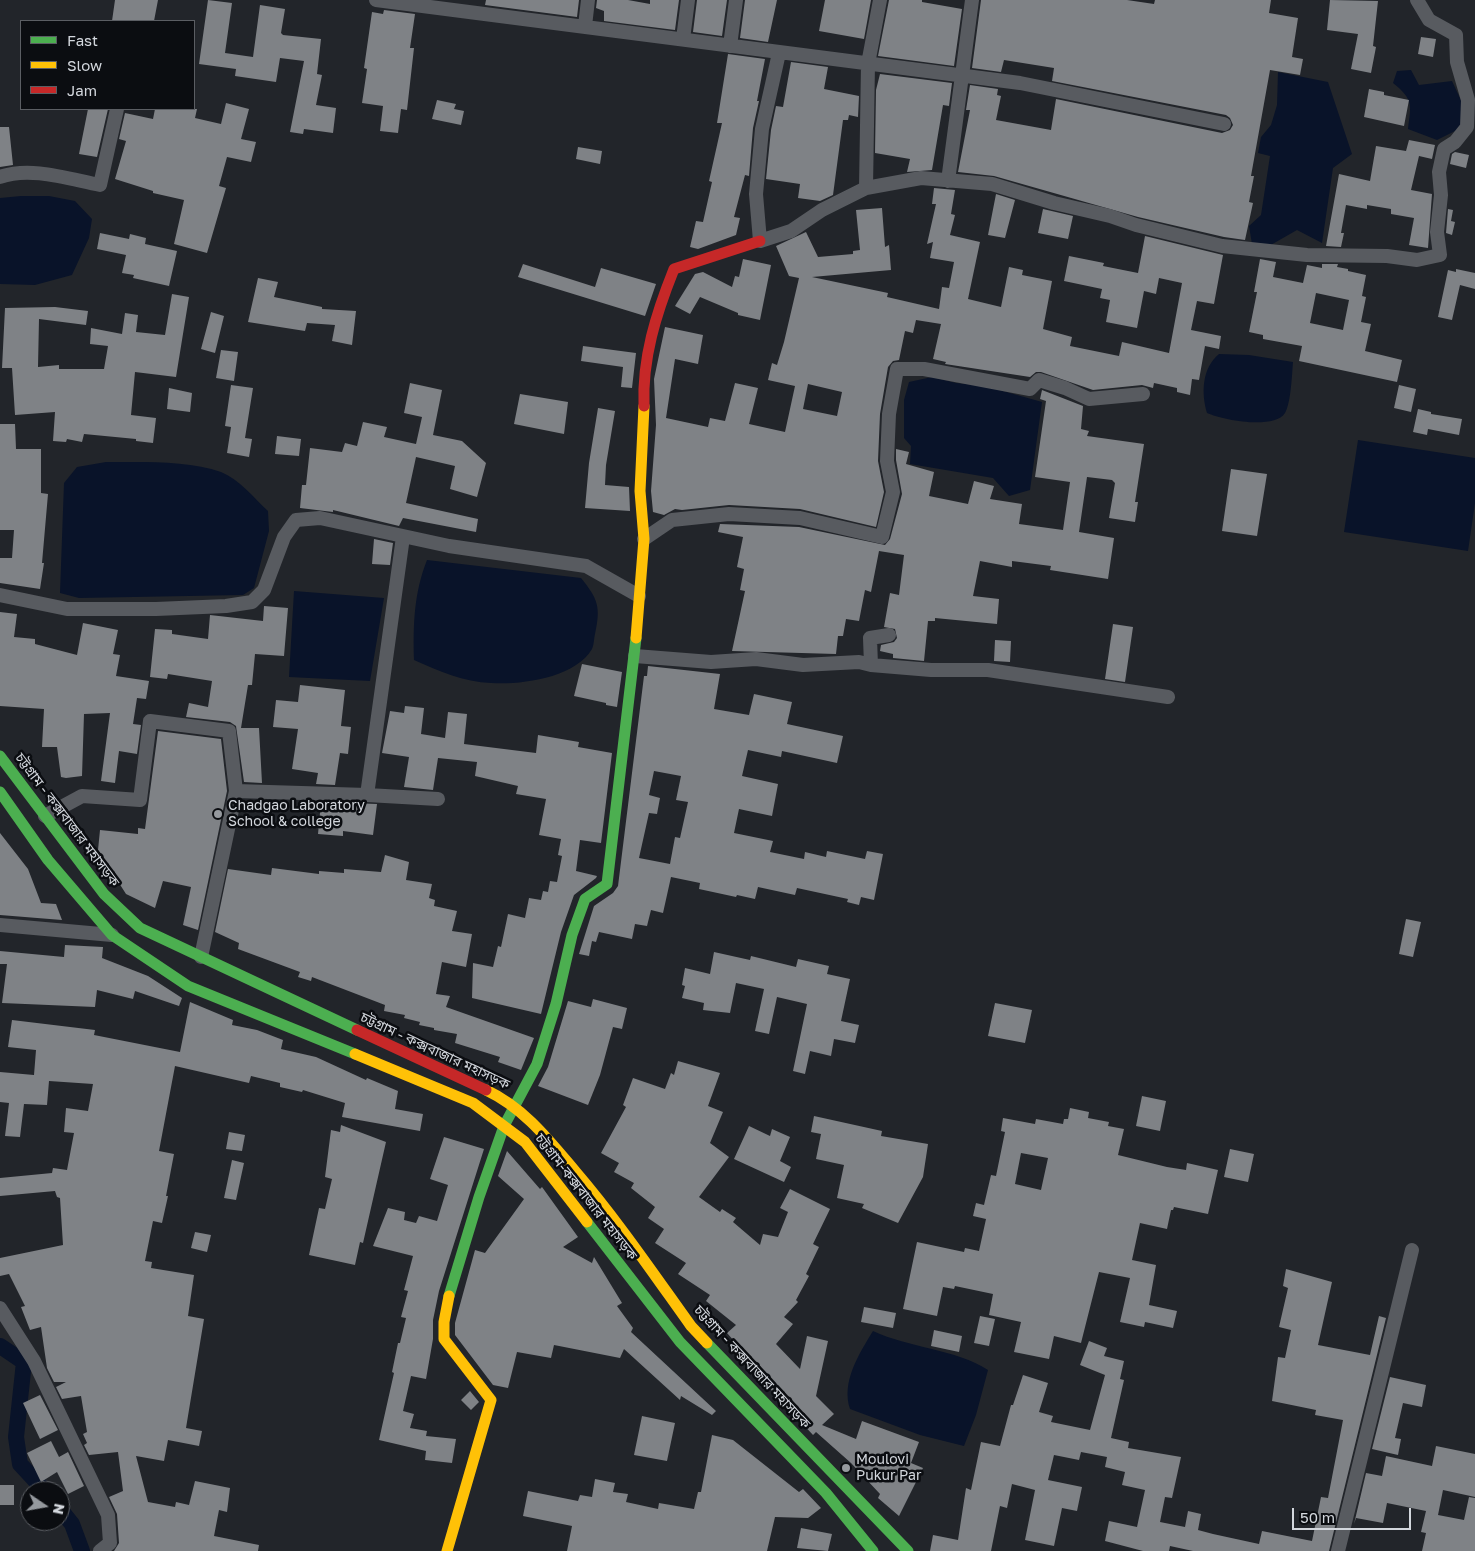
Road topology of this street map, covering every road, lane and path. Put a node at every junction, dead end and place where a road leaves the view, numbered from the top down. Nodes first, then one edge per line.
1 (376, 0) edge
2 (588, 0) edge
3 (688, 0) edge
4 (736, 0) edge
5 (880, 0) edge
6 (972, 0) edge
7 (1417, 0) edge
8 (481, 7) edge
9 (585, 26) junction
10 (683, 39) junction
11 (730, 46) junction
12 (779, 53) junction
13 (868, 64) junction
14 (961, 76) junction
15 (117, 110) edge
16 (1224, 124) dead end
17 (0, 177) edge
18 (948, 181) junction
19 (866, 188) junction
20 (760, 240) junction
21 (1143, 394) dead end
22 (404, 537) junction
23 (644, 539) junction
24 (0, 595) edge
25 (639, 596) junction
26 (889, 635) dead end
27 (635, 656) junction
28 (871, 665) junction
29 (1168, 697) dead end
30 (0, 756) edge
31 (236, 791) junction
32 (0, 792) edge
33 (367, 795) junction
34 (438, 798) dead end
35 (45, 816) junction
36 (0, 925) edge
37 (112, 935) junction
38 (201, 957) junction
39 (515, 1107) junction
40 (504, 1126) junction
41 (1412, 1250) dead end
42 (0, 1308) edge
43 (100, 1551) edge
44 (447, 1551) edge
45 (873, 1551) edge
46 (908, 1551) edge
47 (1338, 1551) edge

1 - 8 street
2 - 9 street
3 - 10 street
4 - 11 street
5 - 13 street
6 - 14 street
7 - 18 street
8 - 9 street
9 - 10 street
10 - 11 street
11 - 12 street
12 - 13 street
12 - 20 street
13 - 14 street
13 - 19 street
14 - 16 street
14 - 18 street
15 - 17 street
18 - 19 street
19 - 20 street
20 - 23 main road
21 - 23 street
22 - 24 street
22 - 25 street
22 - 33 street
23 - 25 main road
25 - 27 main road
26 - 28 street
27 - 28 street
27 - 39 main road
28 - 29 street
30 - 35 main road, চট্টগ্রাম - কক্সবাজার মহাসড়ক
31 - 33 street
31 - 35 street
31 - 38 street
32 - 37 main road, চট্টগ্রাম-কক্সবাজার মহাসড়ক
33 - 34 street
35 - 38 main road, চট্টগ্রাম - কক্সবাজার মহাসড়ক
36 - 37 street
37 - 40 main road, চট্টগ্রাম-কক্সবাজার মহাসড়ক
38 - 39 main road, চট্টগ্রাম - কক্সবাজার মহাসড়ক
39 - 40 main road
39 - 46 main road, চট্টগ্রাম - কক্সবাজার মহাসড়ক
40 - 44 main road
40 - 45 main road, চট্টগ্রাম-কক্সবাজার মহাসড়ক
41 - 47 street
42 - 43 street

